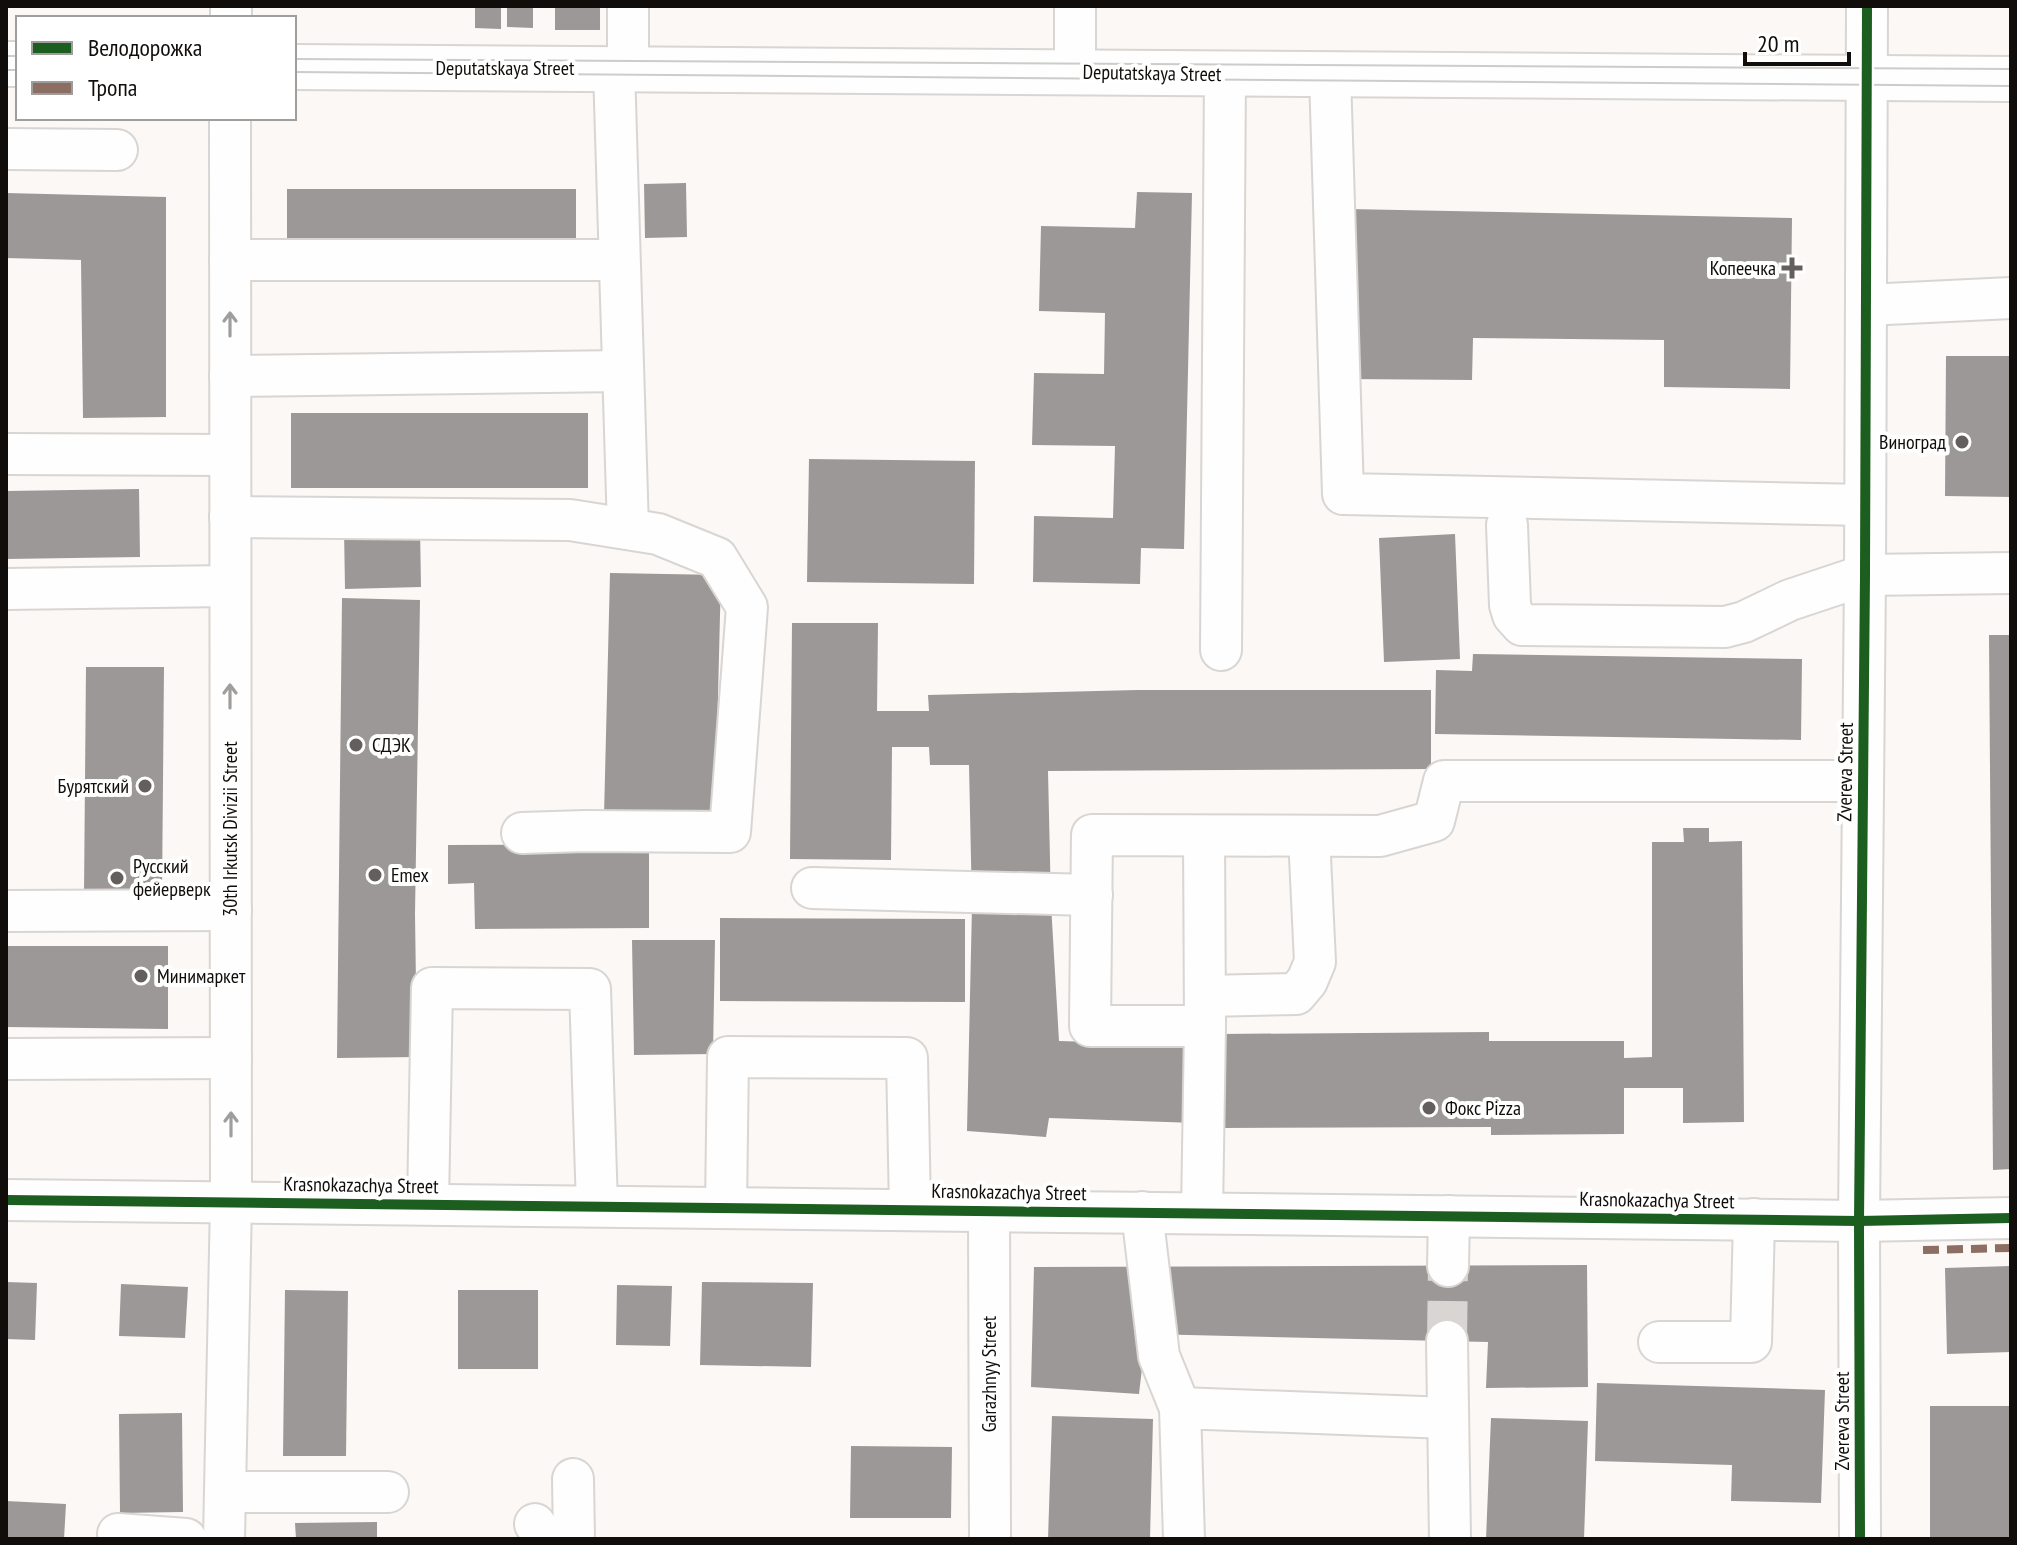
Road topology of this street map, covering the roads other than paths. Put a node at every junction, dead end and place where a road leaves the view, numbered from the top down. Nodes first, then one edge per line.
1 (628, 6) edge
2 (1075, 6) edge
3 (1867, 6) edge
4 (296, 67) edge
5 (621, 69) junction
6 (1075, 73) junction
7 (1225, 74) junction
8 (1330, 75) junction
9 (1866, 79) junction
10 (2011, 79) edge
11 (230, 120) edge
12 (6, 149) edge
13 (117, 150) dead end
14 (230, 260) junction
15 (619, 260) junction
16 (2011, 298) edge
17 (1866, 305) junction
18 (623, 371) junction
19 (230, 376) junction
20 (6, 454) edge
21 (230, 455) junction
22 (1865, 505) junction
23 (230, 517) junction
24 (1507, 525) dead end
25 (628, 529) junction
26 (2011, 573) edge
27 (1865, 575) junction
28 (230, 586) junction
29 (6, 589) edge
30 (1221, 650) dead end
31 (1863, 781) junction
32 (522, 833) dead end
33 (1204, 836) junction
34 (1309, 836) junction
35 (812, 888) dead end
36 (1092, 895) junction
37 (231, 910) junction
38 (6, 911) edge
39 (1205, 1011) junction
40 (231, 1058) junction
41 (6, 1059) edge
42 (6, 1200) edge
43 (231, 1202) junction
44 (428, 1204) junction
45 (597, 1206) junction
46 (726, 1207) junction
47 (910, 1209) junction
48 (989, 1210) junction
49 (1142, 1212) junction
50 (1202, 1213) junction
51 (1449, 1216) junction
52 (2011, 1218) edge
53 (1754, 1219) junction
54 (1859, 1221) junction
55 (1448, 1266) tunnel mouth
56 (1447, 1341) tunnel mouth
57 (1659, 1342) dead end
58 (1180, 1408) junction
59 (1448, 1418) junction
60 (573, 1479) dead end
61 (225, 1492) junction
62 (388, 1492) dead end
63 (118, 1534) dead end
64 (186, 1539) edge
65 (224, 1539) edge
66 (574, 1539) edge
67 (990, 1539) edge
68 (1184, 1539) edge
69 (1450, 1539) edge
70 (1860, 1539) edge

1 - 5 street
2 - 6 street
3 - 9 street, Zvereva Street
4 - 5 main road, Deputatskaya Street
5 - 6 main road, Deputatskaya Street
5 - 15 street
6 - 7 main road, Deputatskaya Street
7 - 8 main road, Deputatskaya Street
7 - 30 street
8 - 9 main road, Deputatskaya Street
8 - 22 street
9 - 10 main road, Deputatskaya Street
9 - 17 street, Zvereva Street
11 - 14 street, 30th Irkutsk Divizii Street
12 - 13 street
14 - 15 street
19 -> 14 street, 30th Irkutsk Divizii Street
15 - 18 street
16 - 17 street
17 - 22 street, Zvereva Street
18 - 19 street
18 - 25 street
19 - 21 street, 30th Irkutsk Divizii Street
20 - 21 street
21 - 23 street, 30th Irkutsk Divizii Street
22 - 27 street, Zvereva Street
23 - 25 street
23 - 28 street, 30th Irkutsk Divizii Street
24 - 27 street
25 - 32 street
26 - 27 street
27 - 31 street, Zvereva Street
28 - 29 street
37 -> 28 street, 30th Irkutsk Divizii Street
31 - 34 street
31 - 54 street, Zvereva Street
33 - 34 street
33 - 36 street
33 - 39 street
34 - 39 street
35 - 36 street
36 - 39 street
37 - 38 street
37 - 40 street, 30th Irkutsk Divizii Street
39 - 50 street
40 - 41 street
43 -> 40 street, 30th Irkutsk Divizii Street
42 - 43 street, Krasnokazachya Street
43 - 44 street, Krasnokazachya Street
43 - 61 street, 30th Irkutsk Divizii Street
44 - 45 street, Krasnokazachya Street
44 - 45 street
45 - 46 street, Krasnokazachya Street
46 - 47 street, Krasnokazachya Street
46 - 47 street
47 - 48 street, Krasnokazachya Street
48 - 49 street, Krasnokazachya Street
48 - 67 street, Garazhnyy Street
49 - 50 street, Krasnokazachya Street
49 - 58 street
50 - 51 street, Krasnokazachya Street
51 - 53 street, Krasnokazachya Street
51 - 55 street
52 - 54 street, Krasnokazachya Street
53 - 54 street, Krasnokazachya Street
53 - 57 street
54 - 70 street, Zvereva Street
56 - 59 street
58 - 59 street
58 - 68 street
59 - 69 street
60 - 66 street
61 - 62 street
61 - 65 street, 30th Irkutsk Divizii Street
63 - 64 street

